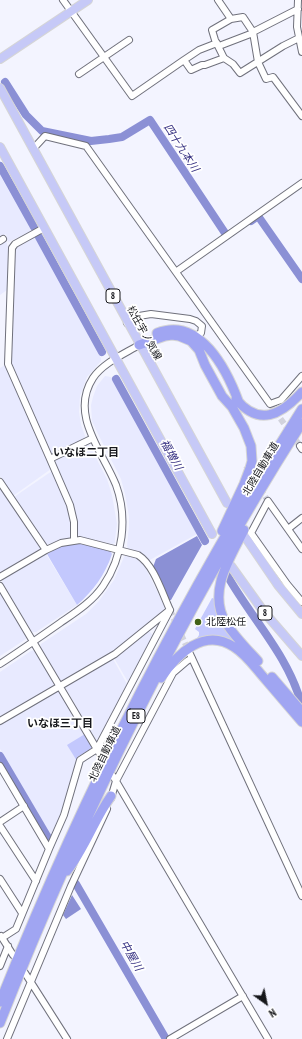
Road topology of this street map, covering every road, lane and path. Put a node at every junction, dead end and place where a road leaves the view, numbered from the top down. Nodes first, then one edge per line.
1 (63, 0) edge
2 (88, 0) edge
3 (218, 0) edge
4 (298, 0) edge
5 (298, 9) junction
6 (70, 11) junction
7 (231, 19) junction
8 (253, 33) junction
9 (299, 38) junction
10 (129, 40) dead end
11 (218, 45) junction
12 (302, 52) edge
13 (104, 57) junction
14 (224, 58) junction
15 (0, 60) edge
16 (184, 60) junction
17 (258, 62) junction
18 (79, 74) dead end
19 (0, 88) edge
20 (302, 104) edge
21 (296, 108) junction
22 (302, 116) edge
23 (0, 147) edge
24 (33, 149) junction
25 (302, 183) edge
26 (44, 228) junction
27 (176, 271) junction
28 (127, 323) junction
29 (196, 336) junction
30 (139, 345) junction
31 (203, 348) junction
32 (116, 359) junction
33 (302, 376) edge
34 (302, 392) edge
35 (235, 405) junction
36 (302, 409) edge
37 (302, 423) edge
38 (93, 438) junction
39 (284, 452) junction
40 (50, 459) junction
41 (0, 482) edge
42 (226, 503) dead end
43 (302, 518) edge
44 (288, 529) junction
45 (212, 534) dead end
46 (246, 538) dead end
47 (74, 540) junction
48 (302, 549) edge
49 (46, 550) junction
50 (120, 550) junction
51 (231, 566) dead end
52 (0, 578) edge
53 (0, 586) edge
54 (190, 597) junction
55 (302, 602) edge
56 (170, 610) junction
57 (302, 614) edge
58 (33, 642) junction
59 (302, 656) edge
60 (0, 664) edge
61 (60, 686) junction
62 (302, 712) edge
63 (0, 721) edge
64 (302, 722) edge
65 (97, 749) junction
66 (101, 756) dead end
67 (0, 766) edge
68 (114, 778) junction
69 (97, 795) junction
70 (111, 796) junction
71 (24, 806) junction
72 (0, 822) edge
73 (0, 826) edge
74 (49, 849) junction
75 (0, 879) edge
76 (36, 881) junction
77 (57, 885) junction
78 (300, 887) edge
79 (302, 896) edge
80 (22, 914) junction
81 (1, 936) edge
82 (8, 946) junction
83 (12, 955) dead end
84 (0, 966) edge
85 (25, 973) dead end
86 (31, 982) junction
87 (243, 996) junction
88 (0, 1002) edge
89 (0, 1024) edge
90 (171, 1038) edge
91 (7, 1039) edge
92 (67, 1039) edge
93 (268, 1039) edge

1 - 6 street
2 - 6 main road
3 - 7 street
4 - 5 street
5 - 8 street
5 - 9 street
6 - 13 street
6 - 15 main road
7 - 8 street
7 - 11 street
8 - 11 street
8 - 17 street
9 - 12 street
9 - 17 street
10 - 13 street
11 - 14 street
11 - 16 street
13 - 16 street
13 - 18 street
14 - 16 street
14 - 17 street
17 - 21 street
19 - 24 main road, 松任宇ノ気線 / 8
20 - 21 street
21 - 22 street
23 - 26 main road
24 - 27 street
24 - 28 main road, 松任宇ノ気線 / 8
25 - 27 street
26 - 32 main road
26 - 40 street
27 - 33 street
28 - 29 street
28 - 30 main road, 松任宇ノ気線 / 8
29 - 30 highway
29 - 31 highway
30 - 31 highway
30 - 32 street
30 - 42 main road, 松任宇ノ気線 / 8
31 - 35 highway
31 - 35 highway
32 - 38 street
32 - 45 main road
34 - 35 highway
35 - 54 highway
36 - 54 highway, 北陸自動車道 / E8
37 - 39 highway, 北陸自動車道 / E8
38 - 40 street
38 - 50 street
39 - 62 highway
39 - 69 highway, 北陸自動車道 / E8
40 - 47 street
41 - 49 street
43 - 44 street
44 - 48 street
44 - 55 street
46 - 57 main road
47 - 49 street
47 - 50 street
49 - 52 street
50 - 56 street
50 - 58 street
51 - 59 main road, 8
53 - 58 street
54 - 88 highway, 北陸自動車道 / E8
56 - 61 street
56 - 65 street
58 - 60 street
58 - 61 street
61 - 63 street
61 - 65 street
64 - 69 highway
65 - 66 street
65 - 74 street
67 - 71 street
68 - 70 street
68 - 78 street
68 - 87 street
69 - 77 highway, 北陸自動車道 / E8
70 - 77 highway
70 - 86 street
71 - 72 street
71 - 74 street
73 - 76 street
74 - 76 street
75 - 80 street
76 - 80 street
77 - 89 highway, 北陸自動車道 / E8
78 - 79 street
80 - 81 street
81 - 82 street
82 - 83 street
82 - 84 street
85 - 86 street
86 - 91 street
86 - 92 street
87 - 90 street
87 - 93 street

